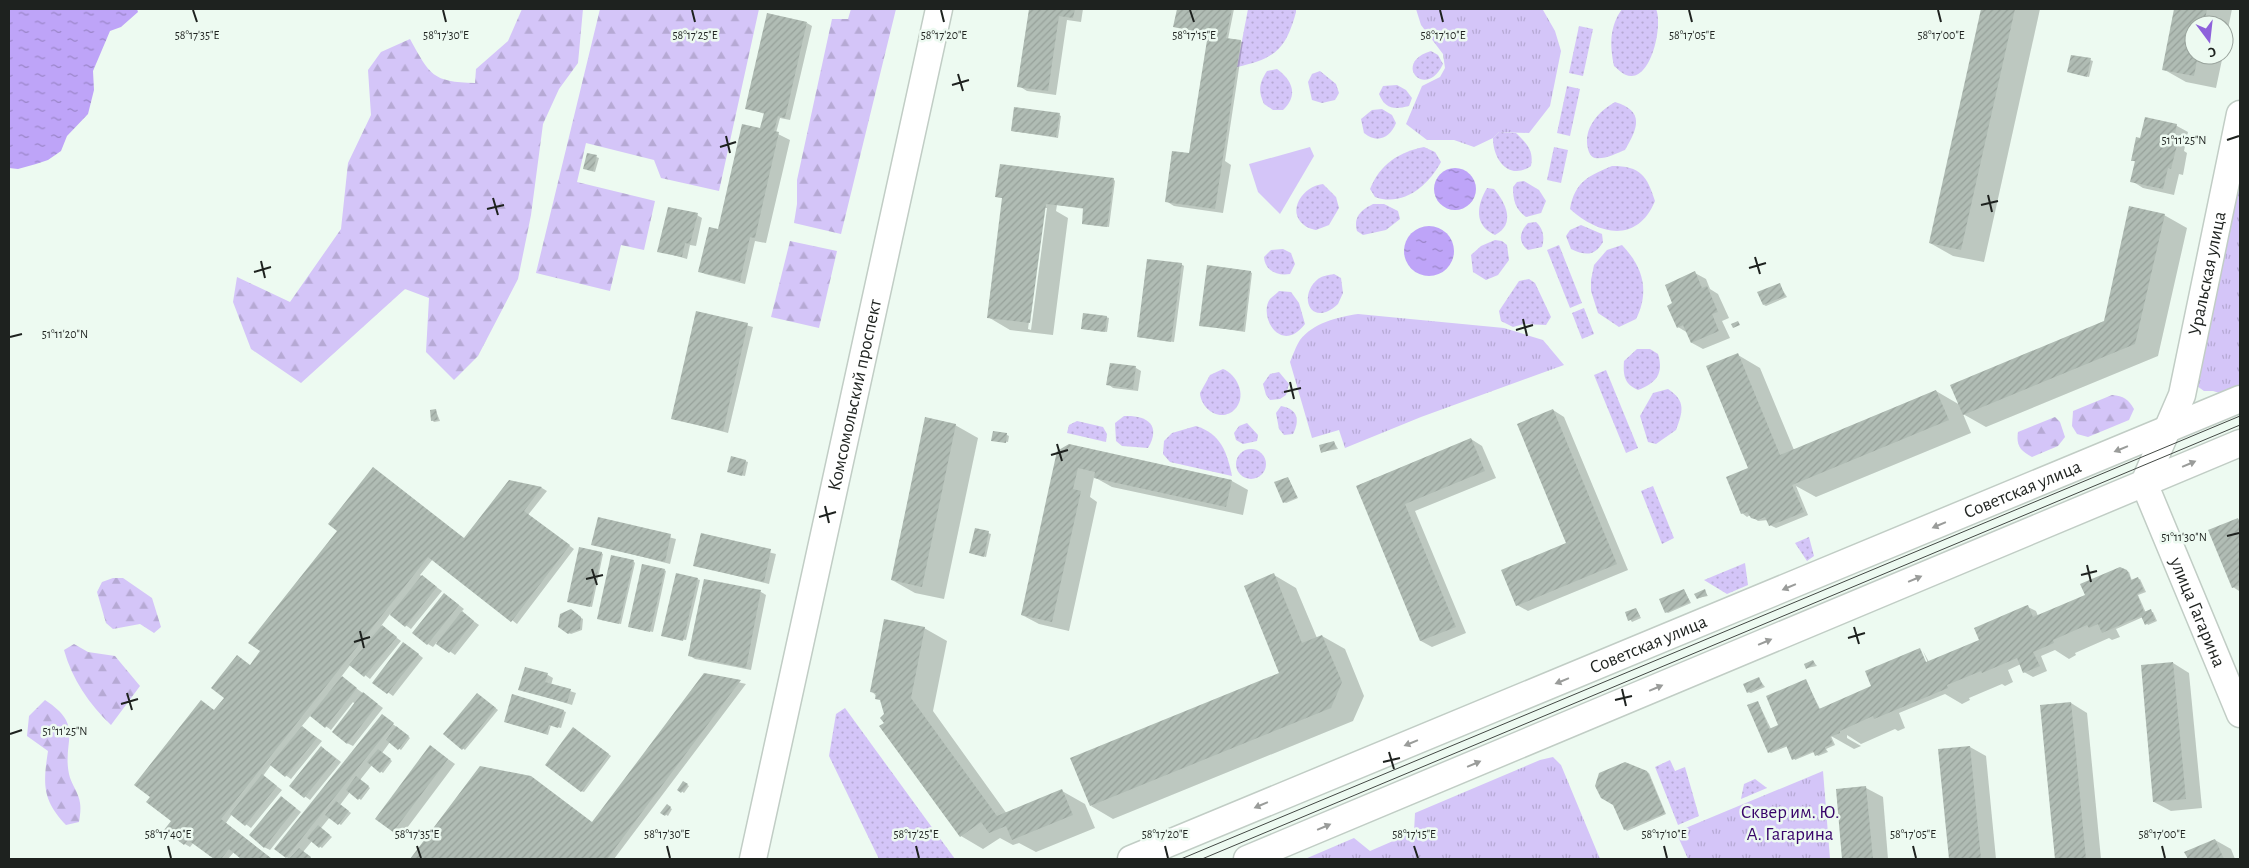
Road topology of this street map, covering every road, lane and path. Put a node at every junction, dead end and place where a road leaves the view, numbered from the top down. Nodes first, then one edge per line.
1 (939, 9) edge
2 (2240, 114) edge
3 (2240, 399) edge
4 (2166, 430) junction
5 (2240, 443) edge
6 (2144, 483) junction
7 (2240, 714) edge
8 (763, 811) junction
9 (752, 859) edge
10 (773, 859) edge
11 (1131, 859) edge
12 (1247, 859) edge

1 - 8 main road, Комсомольский проспект
2 - 4 main road, Уральская улица
3 - 4 main road, Советская улица
4 - 6 main road
4 -> 11 main road, Советская улица
6 -> 5 main road, Советская улица
6 - 7 main road, улица Гагарина
12 -> 6 main road, Советская улица
8 - 9 main road, Комсомольский проспект
8 - 10 main road, Комсомольский проспект

